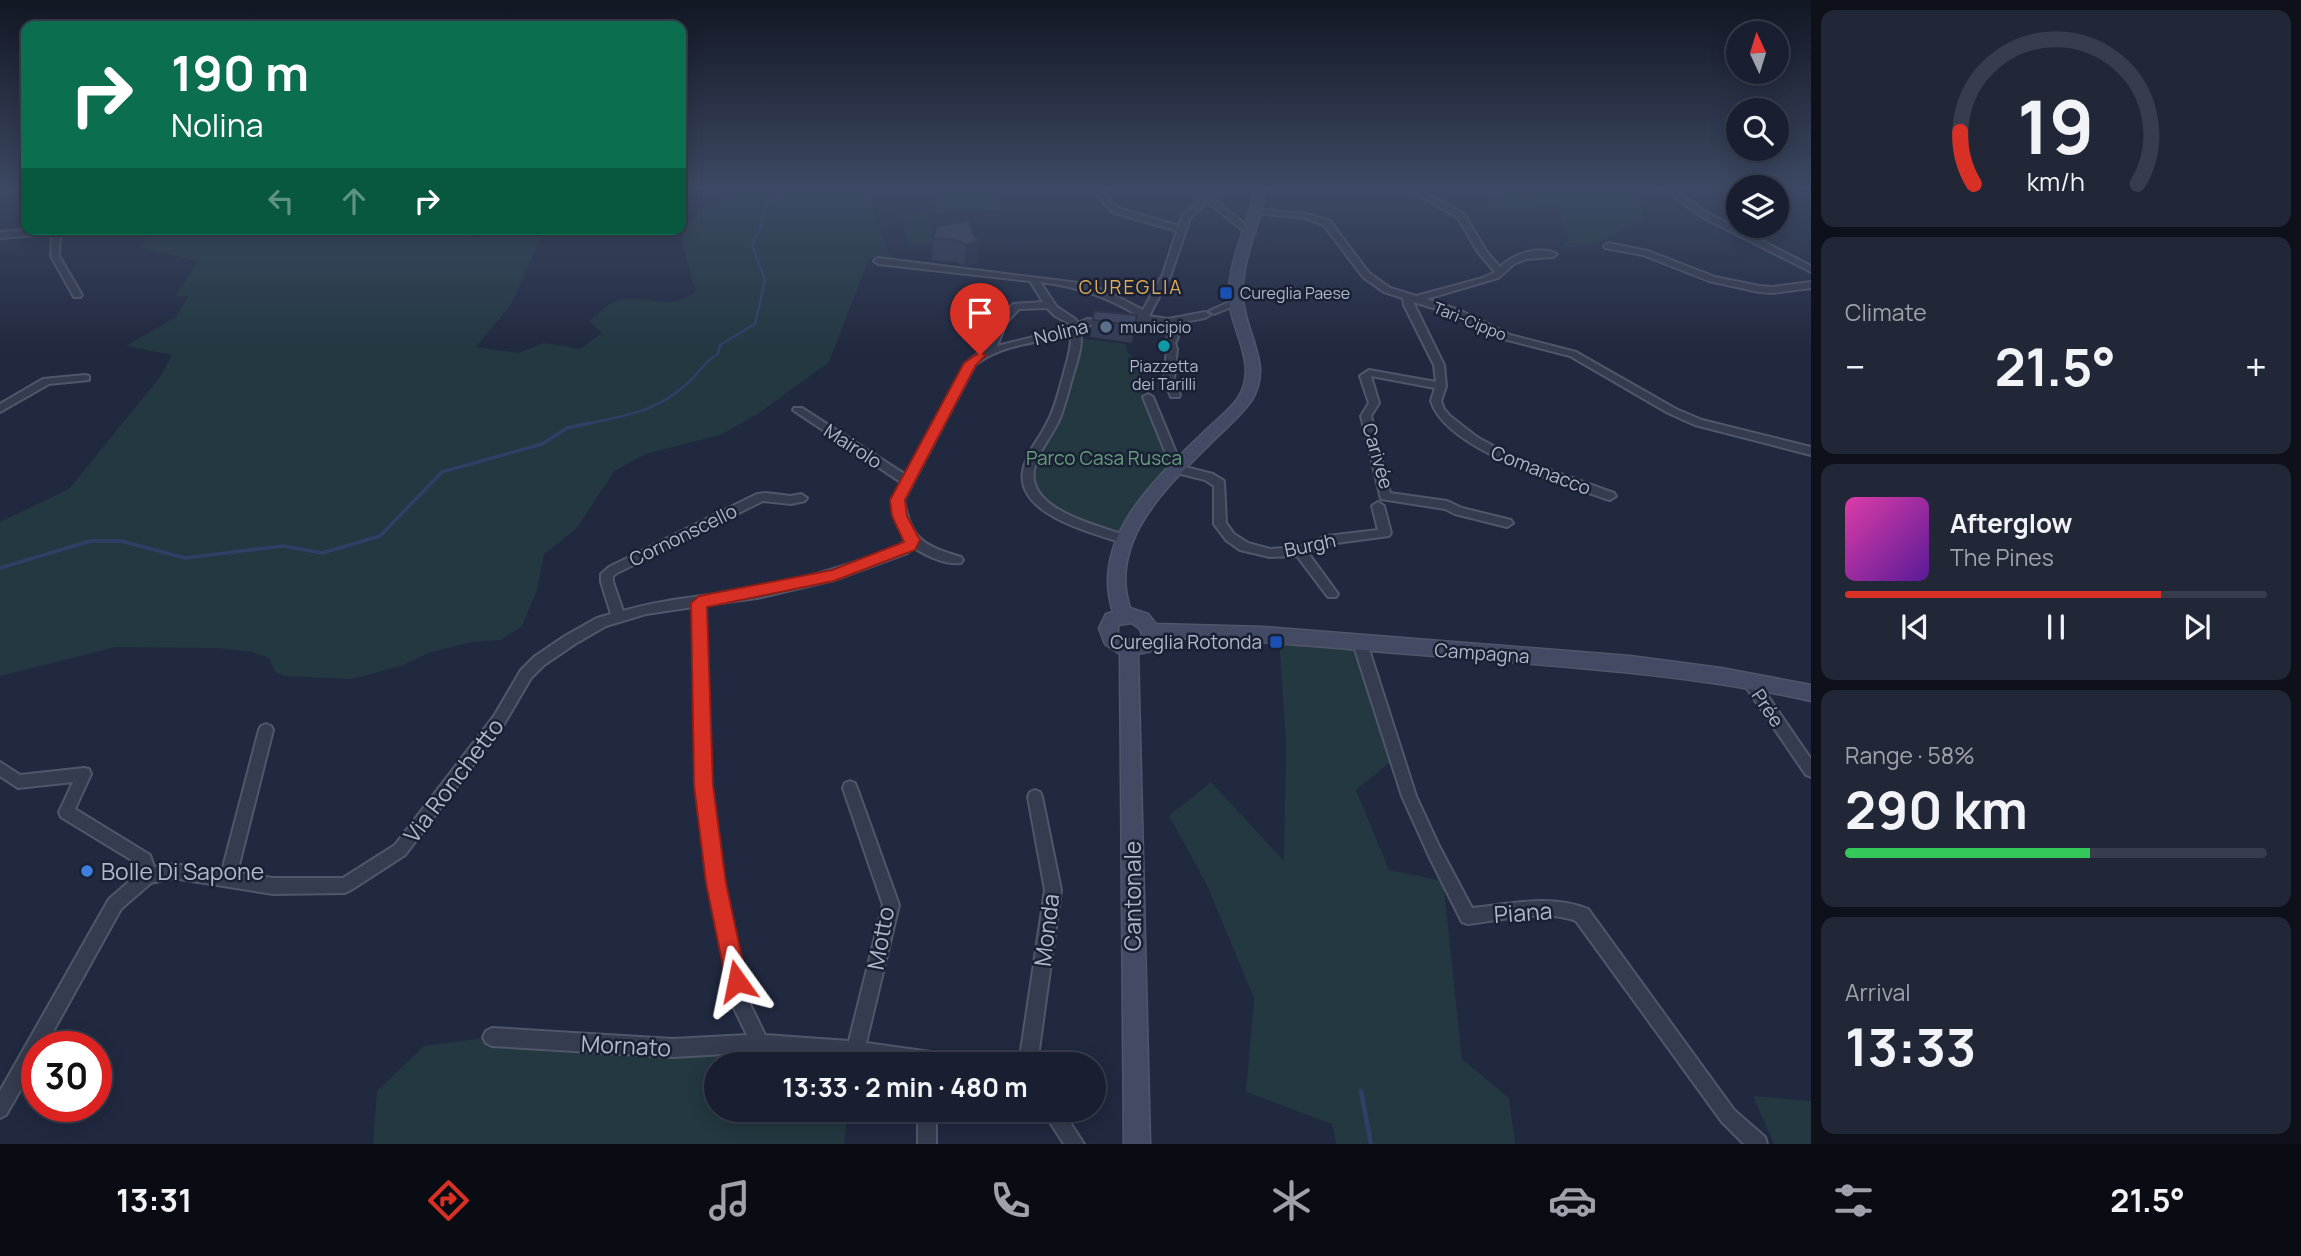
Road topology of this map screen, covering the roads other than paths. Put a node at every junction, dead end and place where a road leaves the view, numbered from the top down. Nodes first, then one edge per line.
1 (56, 243) edge
2 (1176, 243) edge
3 (1249, 243) edge
4 (1344, 243) edge
5 (1477, 243) edge
6 (1761, 243) edge
7 (1608, 246) dead end
8 (1553, 254) dead end
9 (878, 261) dead end
10 (1811, 269) edge
11 (1500, 273) junction
12 (1033, 279) junction
13 (1811, 285) edge
14 (1773, 290) joint
15 (77, 295) dead end
16 (1412, 299) junction
17 (1236, 302) junction
18 (1048, 305) junction
19 (1210, 313) joint
20 (1143, 316) junction
21 (1168, 322) junction
22 (1076, 329) junction
23 (990, 351) junction
24 (85, 377) dead end
25 (1441, 386) junction
26 (1175, 395) dead end
27 (1148, 397) dead end
28 (0, 409) edge
29 (798, 410) dead end
30 (1811, 452) edge
31 (1178, 467) junction
32 (907, 481) junction
33 (1610, 495) dead end
34 (802, 498) dead end
35 (1378, 506) dead end
36 (1507, 523) dead end
37 (1124, 539) junction
38 (912, 540) junction
39 (1300, 551) junction
40 (957, 560) dead end
41 (1332, 594) dead end
42 (699, 603) junction
43 (1123, 615) junction
44 (618, 616) junction
45 (1151, 631) junction
46 (1360, 643) junction
47 (1129, 648) junction
48 (1749, 680) junction
49 (1811, 693) edge
50 (266, 730) dead end
51 (0, 768) edge
52 (1811, 771) edge
53 (850, 788) dead end
54 (1035, 797) dead end
55 (147, 877) junction
56 (228, 879) junction
57 (492, 1037) dead end
58 (760, 1043) junction
59 (855, 1050) junction
60 (867, 1052) edge
61 (1030, 1052) edge
62 (0, 1109) edge
63 (927, 1122) edge
64 (1059, 1122) edge
65 (927, 1144) edge
66 (1075, 1144) edge
67 (1137, 1144) edge
68 (1758, 1144) edge

1 - 15 street
2 - 20 street
3 - 17 street
4 - 16 street, Tarì-Cippo
5 - 11 street
6 - 10 street
7 - 14 street
8 - 11 street
9 - 12 street
11 - 16 street
12 - 18 street
12 - 20 street
13 - 14 street
16 - 25 street, Comanacco
16 - 30 street, Tarì-Cippo
17 - 19 street
17 - 31 street
18 - 22 street
18 - 23 street
19 - 21 street, Nolina
20 - 21 street, Nolina
20 - 22 street, Nolina
21 - 26 street
22 - 23 street, Nolina
22 - 37 street
23 - 32 street, Nolina
24 - 28 street
25 - 33 street, Comanacco
25 - 36 street, Carivée
27 - 31 street
29 - 32 street, Mairolo
31 - 37 street
31 - 39 street, Burgh
32 - 38 street, Nolina
34 - 44 street, Cornonscello
35 - 39 street, Burgh
37 - 43 street
38 - 40 street
38 - 42 street
39 - 41 street
42 - 44 street
42 - 58 street
43 - 45 street
43 - 47 street
44 - 56 street, Via Ronchetto
45 - 46 street, Campagna
45 - 47 street
46 - 48 street, Campagna
46 - 68 street, Piana
47 - 67 street, Cantonale
48 - 49 street, Campagna
48 - 52 street, Prée
50 - 56 street
51 - 55 street
53 - 59 street, Motto
54 - 61 street, Monda
55 - 56 street, Via Ronchetto
55 - 62 street
57 - 58 street, Mornato
58 - 59 street, Mornato
59 - 60 street, Mornato
63 - 65 street
64 - 66 street

